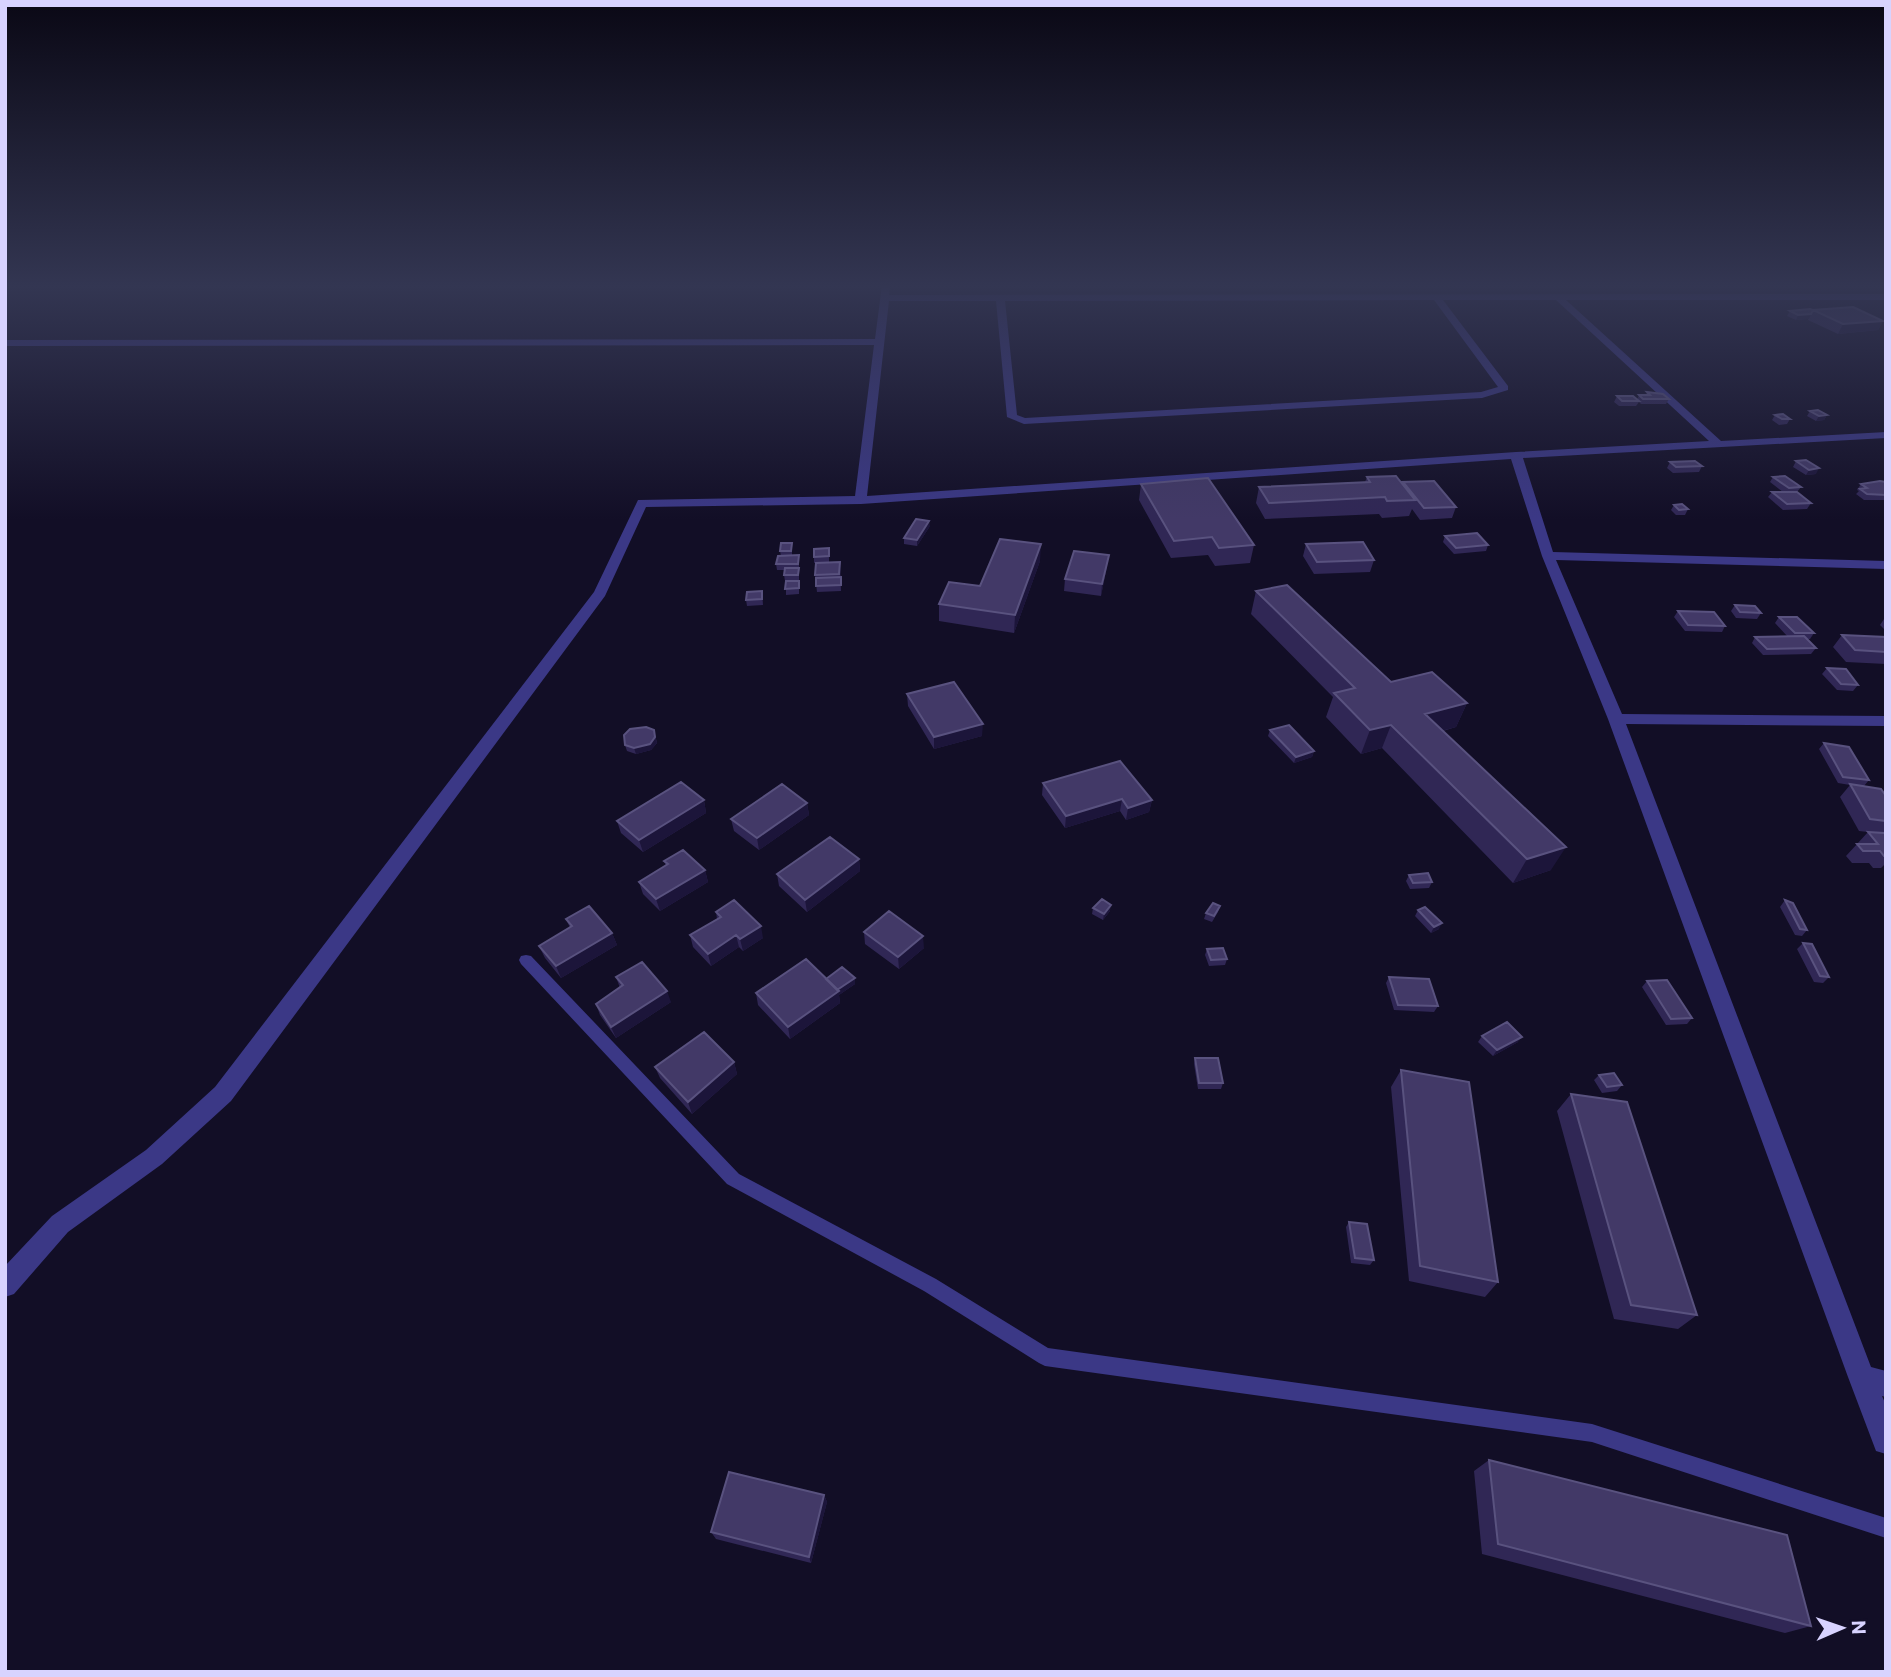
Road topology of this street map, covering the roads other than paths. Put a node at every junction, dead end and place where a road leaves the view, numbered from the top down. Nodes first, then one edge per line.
1 (875, 363) edge
2 (1007, 363) edge
3 (1486, 363) edge
4 (1630, 363) edge
5 (1886, 435) edge
6 (1717, 443) junction
7 (1516, 455) junction
8 (861, 500) junction
9 (1548, 556) junction
10 (1886, 565) edge
11 (1616, 719) junction
12 (1886, 722) edge
13 (526, 960) dead end
14 (5, 1285) edge
15 (1873, 1380) edge
16 (1886, 1441) edge
17 (1886, 1528) edge

1 - 8 street
2 - 3 street
4 - 6 street
5 - 6 street
6 - 7 street
7 - 8 street
7 - 9 street
8 - 14 street
9 - 10 street
9 - 11 street
11 - 12 street
11 - 15 street
13 - 17 lane
15 - 16 street

